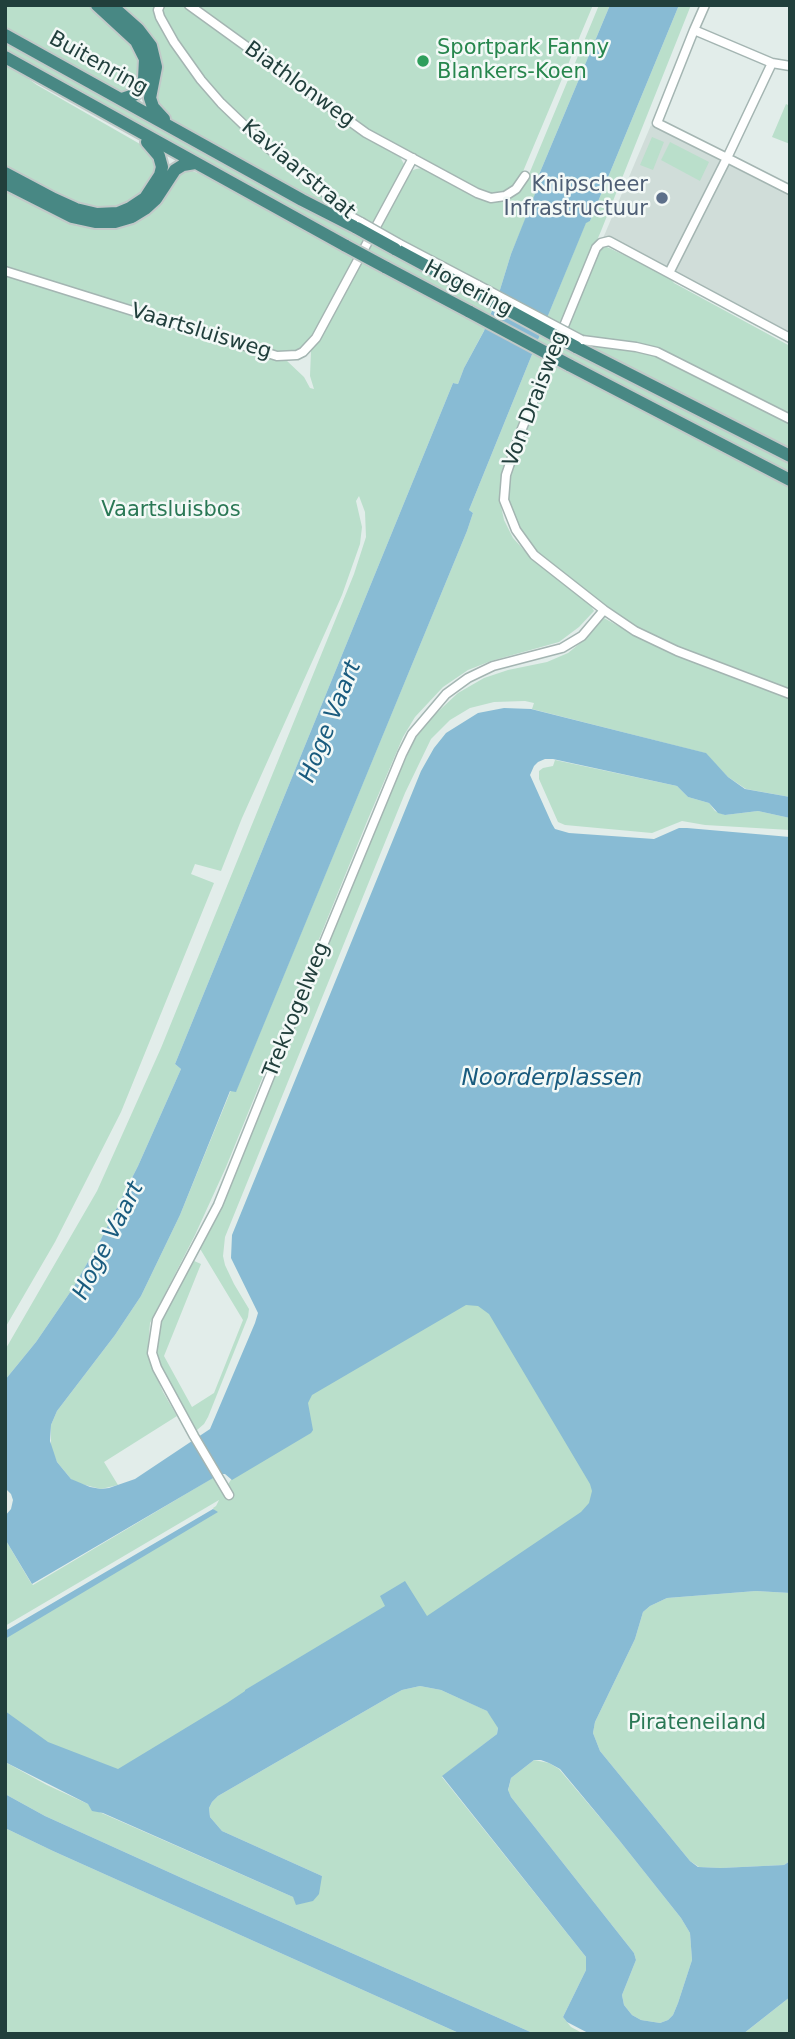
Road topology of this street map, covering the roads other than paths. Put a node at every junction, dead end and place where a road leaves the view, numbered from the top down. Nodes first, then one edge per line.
1 (97, 5) edge
2 (111, 5) edge
3 (160, 5) edge
4 (189, 5) edge
5 (705, 5) edge
6 (694, 30) junction
7 (5, 35) edge
8 (5, 57) edge
9 (772, 63) junction
10 (790, 66) edge
11 (122, 99) junction
12 (172, 127) junction
13 (131, 128) junction
14 (412, 158) junction
15 (727, 158) junction
16 (195, 163) junction
17 (5, 173) edge
18 (525, 176) dead end
19 (5, 183) edge
20 (790, 190) edge
21 (359, 225) junction
22 (5, 271) edge
23 (668, 273) junction
24 (790, 338) edge
25 (579, 343) junction
26 (790, 419) edge
27 (790, 456) edge
28 (790, 480) edge
29 (604, 610) junction
30 (790, 694) edge
31 (229, 1495) dead end

1 - 11 highway
2 - 12 highway
3 - 21 street, Kaviaarstraat
4 - 14 street, Biathlonweg
5 - 6 street
6 - 9 street
6 - 15 street
7 - 11 highway, Buitenring
8 - 13 highway, Buitenring
9 - 10 street
9 - 15 street
11 - 12 highway, Buitenring
12 - 21 highway, Hogering
13 - 16 highway, Hogering
13 - 17 highway
14 - 18 street, Biathlonweg
14 - 22 street, Vaartsluisweg
15 - 20 street
15 - 23 street
16 - 19 highway
16 - 28 highway, Hogering, bridge
21 - 25 highway, Hogering, bridge
23 - 24 street
23 - 29 street, Von Draisweg
25 - 26 street
25 - 27 highway, Hogering
29 - 30 street, Von Draisweg
29 - 31 street, Trekvogelweg

